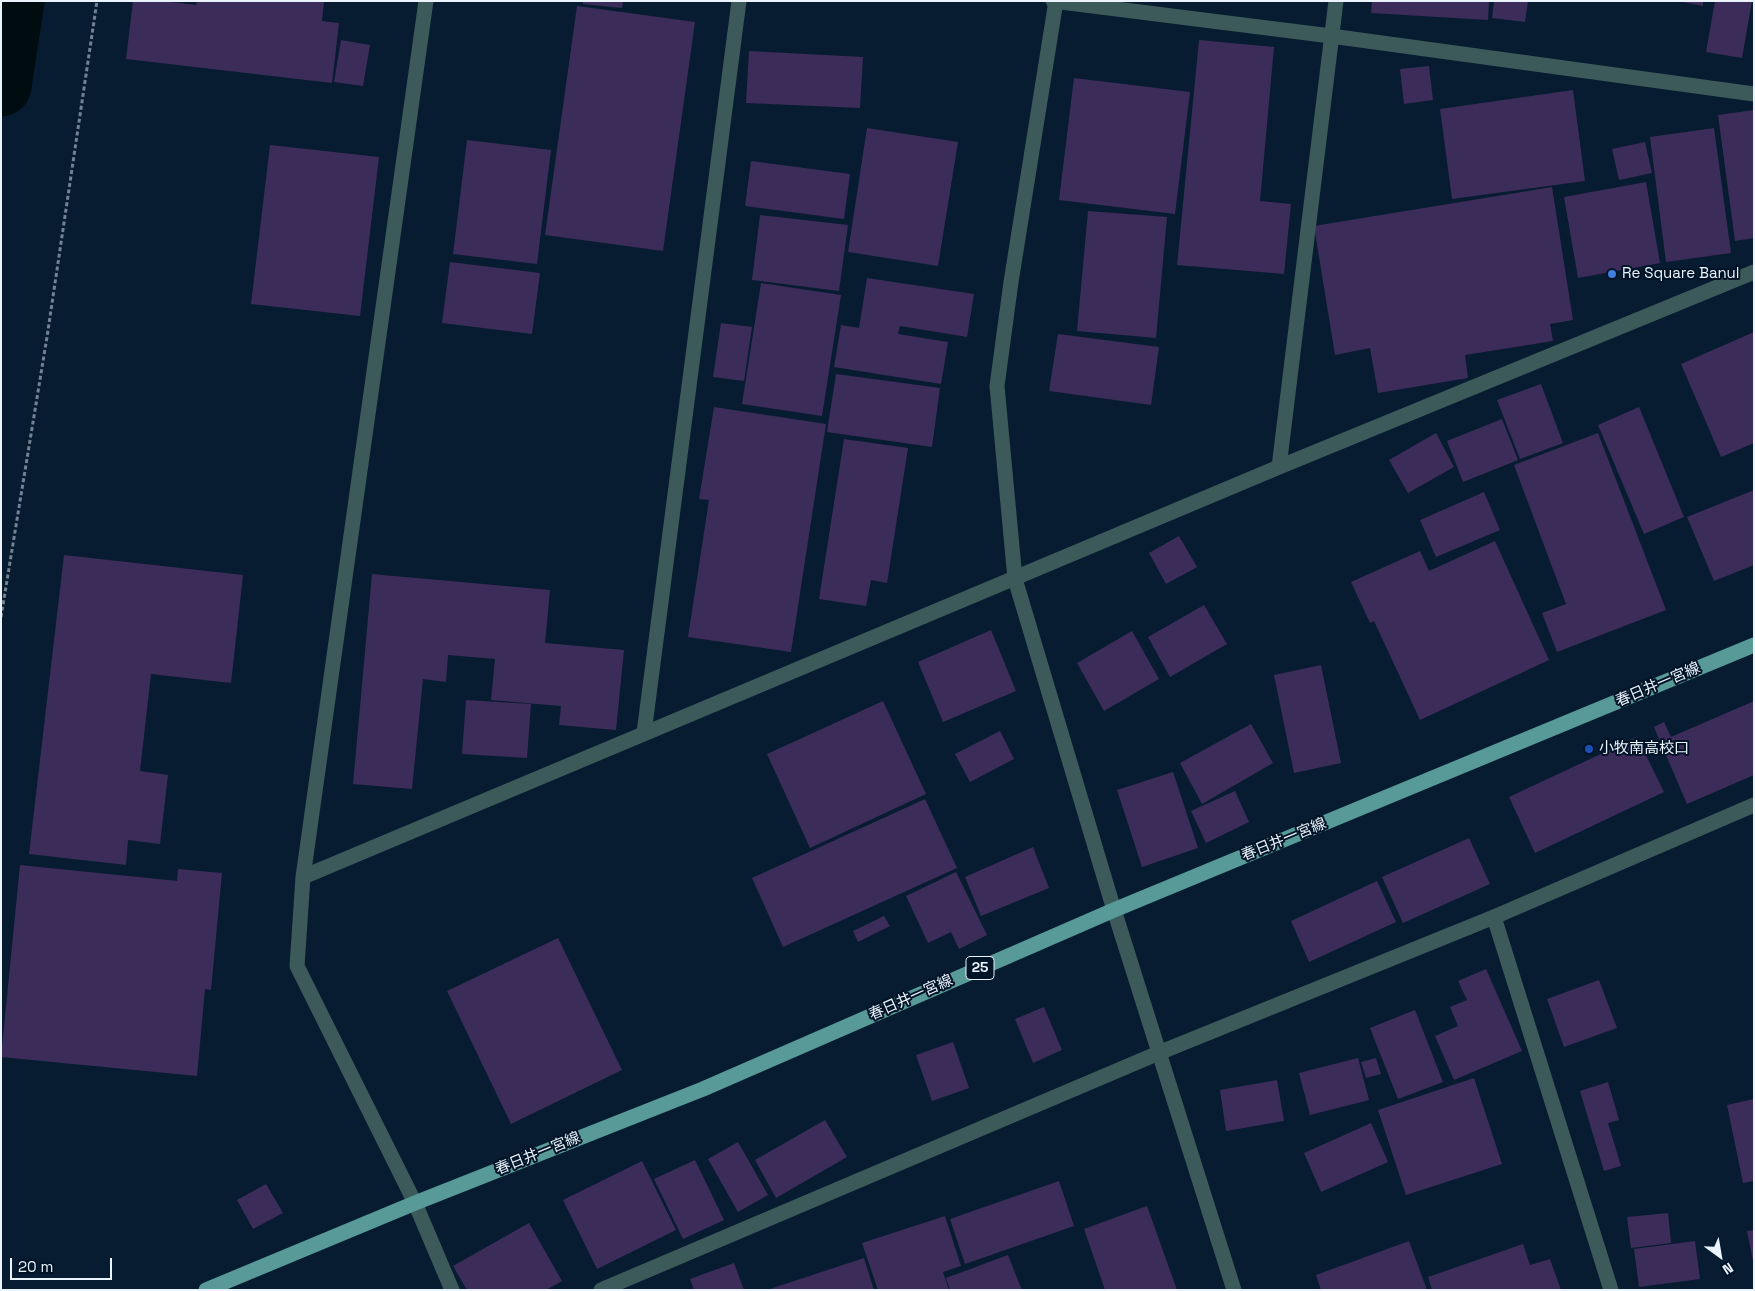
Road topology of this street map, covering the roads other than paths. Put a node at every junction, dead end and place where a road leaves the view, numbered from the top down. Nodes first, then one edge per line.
1 (426, 1) edge
2 (739, 1) edge
3 (1055, 1) edge
4 (1336, 1) edge
5 (1330, 36) junction
6 (1754, 94) edge
7 (1754, 272) edge
8 (1279, 467) junction
9 (1015, 579) junction
10 (1754, 645) edge
11 (644, 733) junction
12 (1754, 805) edge
13 (303, 877) junction
14 (1114, 910) junction
15 (1494, 917) junction
16 (1161, 1052) junction
17 (415, 1203) junction
18 (206, 1290) edge
19 (452, 1290) edge
20 (601, 1290) edge
21 (1234, 1290) edge
22 (1610, 1290) edge

1 - 13 street
2 - 11 street
3 - 5 street
3 - 9 street
4 - 5 street
5 - 6 street
5 - 8 street
7 - 8 street
8 - 9 street
9 - 11 street
9 - 14 street
10 - 14 main road, 春日井一宮線 / 25
11 - 13 street
12 - 15 street
13 - 17 street
14 - 16 street
14 - 17 main road, 春日井一宮線 / 25
15 - 16 street
15 - 22 street
16 - 20 street
16 - 21 street
17 - 18 main road, 春日井一宮線 / 25
17 - 19 street

